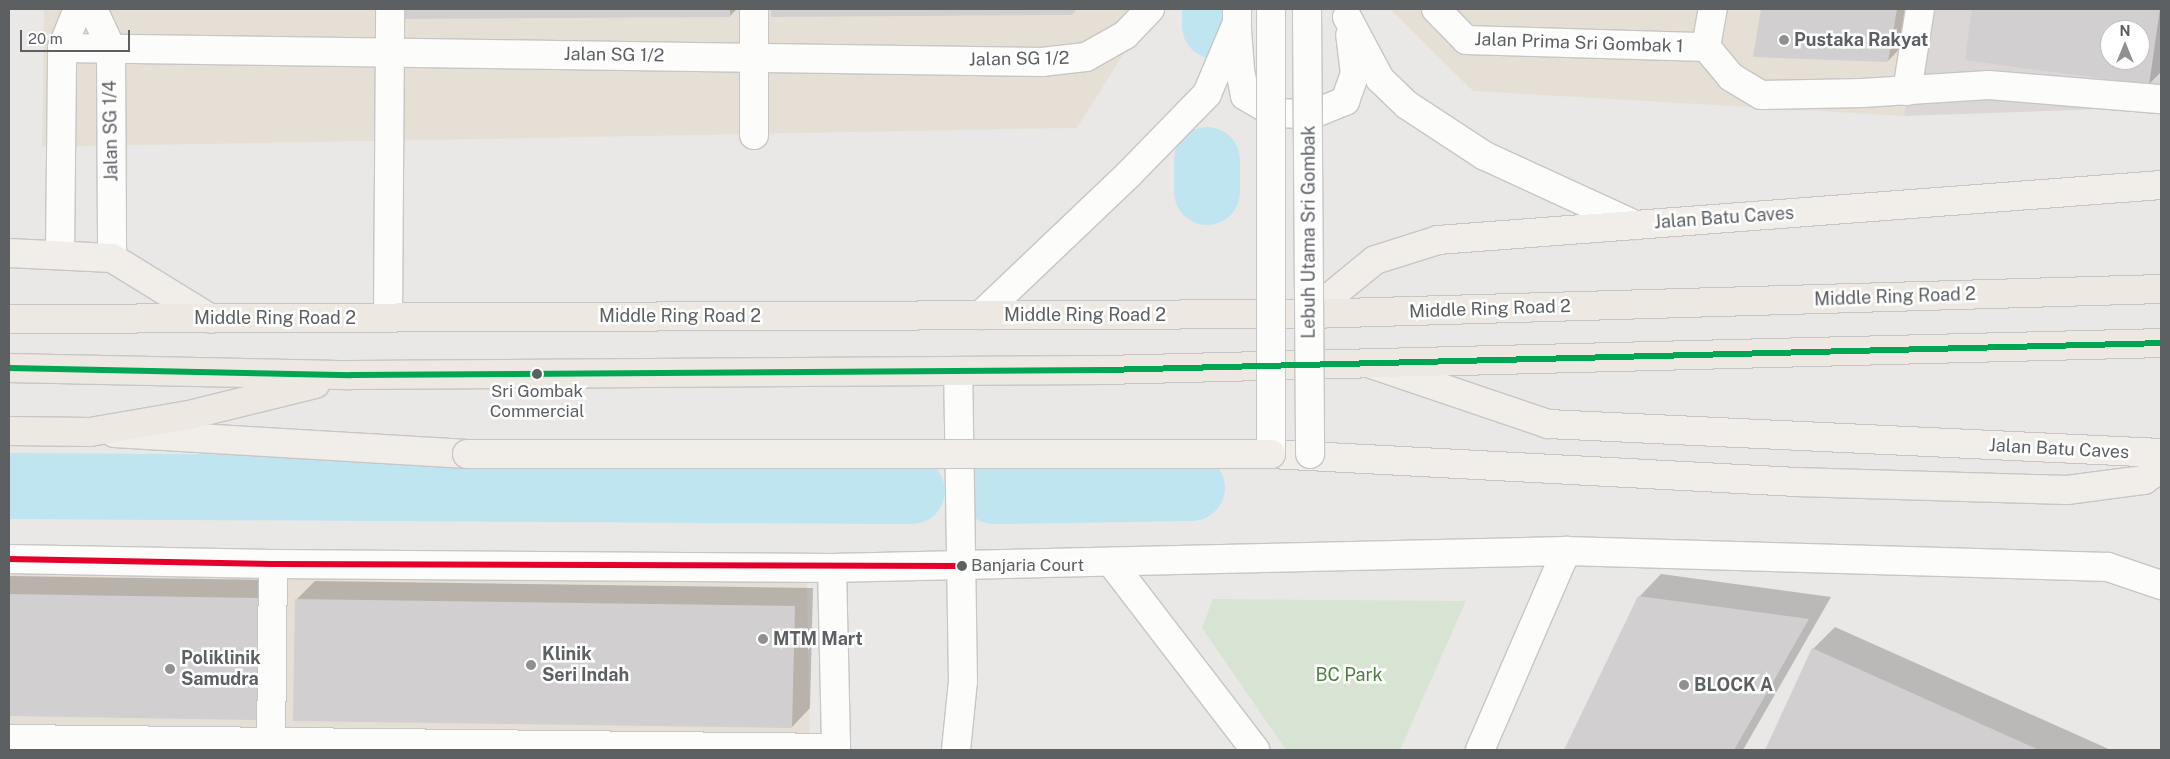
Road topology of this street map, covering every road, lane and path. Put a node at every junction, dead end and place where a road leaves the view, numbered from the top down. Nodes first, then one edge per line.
1 (78, 9) edge
2 (92, 9) edge
3 (390, 9) edge
4 (754, 9) edge
5 (1150, 9) edge
6 (1272, 9) edge
7 (1308, 9) edge
8 (1436, 9) edge
9 (1713, 9) edge
10 (1920, 9) edge
11 (1347, 13) edge
12 (1237, 16) edge
13 (1706, 47) junction
14 (62, 48) junction
15 (111, 48) junction
16 (389, 52) junction
17 (754, 57) junction
18 (1907, 91) junction
19 (2161, 99) edge
20 (754, 135) dead end
21 (2161, 185) edge
22 (1635, 225) junction
23 (9, 253) edge
24 (60, 254) junction
25 (112, 258) junction
26 (2161, 289) edge
27 (1309, 314) junction
28 (981, 315) junction
29 (388, 318) junction
30 (9, 319) edge
31 (212, 319) junction
32 (2161, 343) edge
33 (1368, 363) junction
34 (9, 368) edge
35 (958, 371) junction
36 (351, 375) junction
37 (9, 431) edge
38 (90, 432) junction
39 (1272, 454) junction
40 (1310, 454) junction
41 (2161, 454) edge
42 (2161, 468) edge
43 (1566, 551) junction
44 (9, 559) edge
45 (1111, 562) junction
46 (273, 564) junction
47 (962, 566) junction
48 (832, 568) junction
49 (2161, 585) edge
50 (9, 740) edge
51 (271, 746) edge
52 (836, 749) edge
53 (956, 750) edge
54 (1255, 750) edge
55 (1480, 750) edge

1 - 14 street
2 - 15 street, Jalan SG 1/4
3 - 16 street
4 - 17 street
5 - 17 street, Jalan SG 1/2
6 - 39 street, bridge
7 - 40 street, Lebuh Utama Sri Gombak, bridge
8 - 13 street, Jalan Prima Sri Gombak 1
9 - 13 street
10 - 18 street
11 - 12 street
11 - 22 street
12 - 28 street
13 - 18 street
14 - 15 street, Jalan SG 1/2
14 - 24 street
15 - 16 street, Jalan SG 1/2
15 - 25 street, Jalan SG 1/4
16 - 17 street, Jalan SG 1/2
16 - 29 street
17 - 20 street
18 - 19 street
21 - 22 main road, Jalan Batu Caves
22 - 27 main road, Jalan Batu Caves
23 - 24 main road
24 - 25 main road
25 - 31 main road
26 - 27 highway, Middle Ring Road 2
27 - 28 highway, Middle Ring Road 2
28 - 29 highway, Middle Ring Road 2
29 - 31 highway, Middle Ring Road 2
30 - 31 highway, Middle Ring Road 2
32 - 33 highway
33 - 35 highway
33 - 41 main road, Jalan Batu Caves
34 - 36 highway
35 - 36 highway
35 - 47 street
36 - 38 highway
37 - 38 highway
38 - 39 main road, bridge
39 - 40 main road
40 - 42 main road
43 - 45 street
43 - 49 street
43 - 55 street
44 - 46 street
45 - 47 street
45 - 54 street
46 - 48 street
46 - 51 street
47 - 48 street
47 - 53 street
48 - 52 street
50 - 51 street
51 - 52 street

